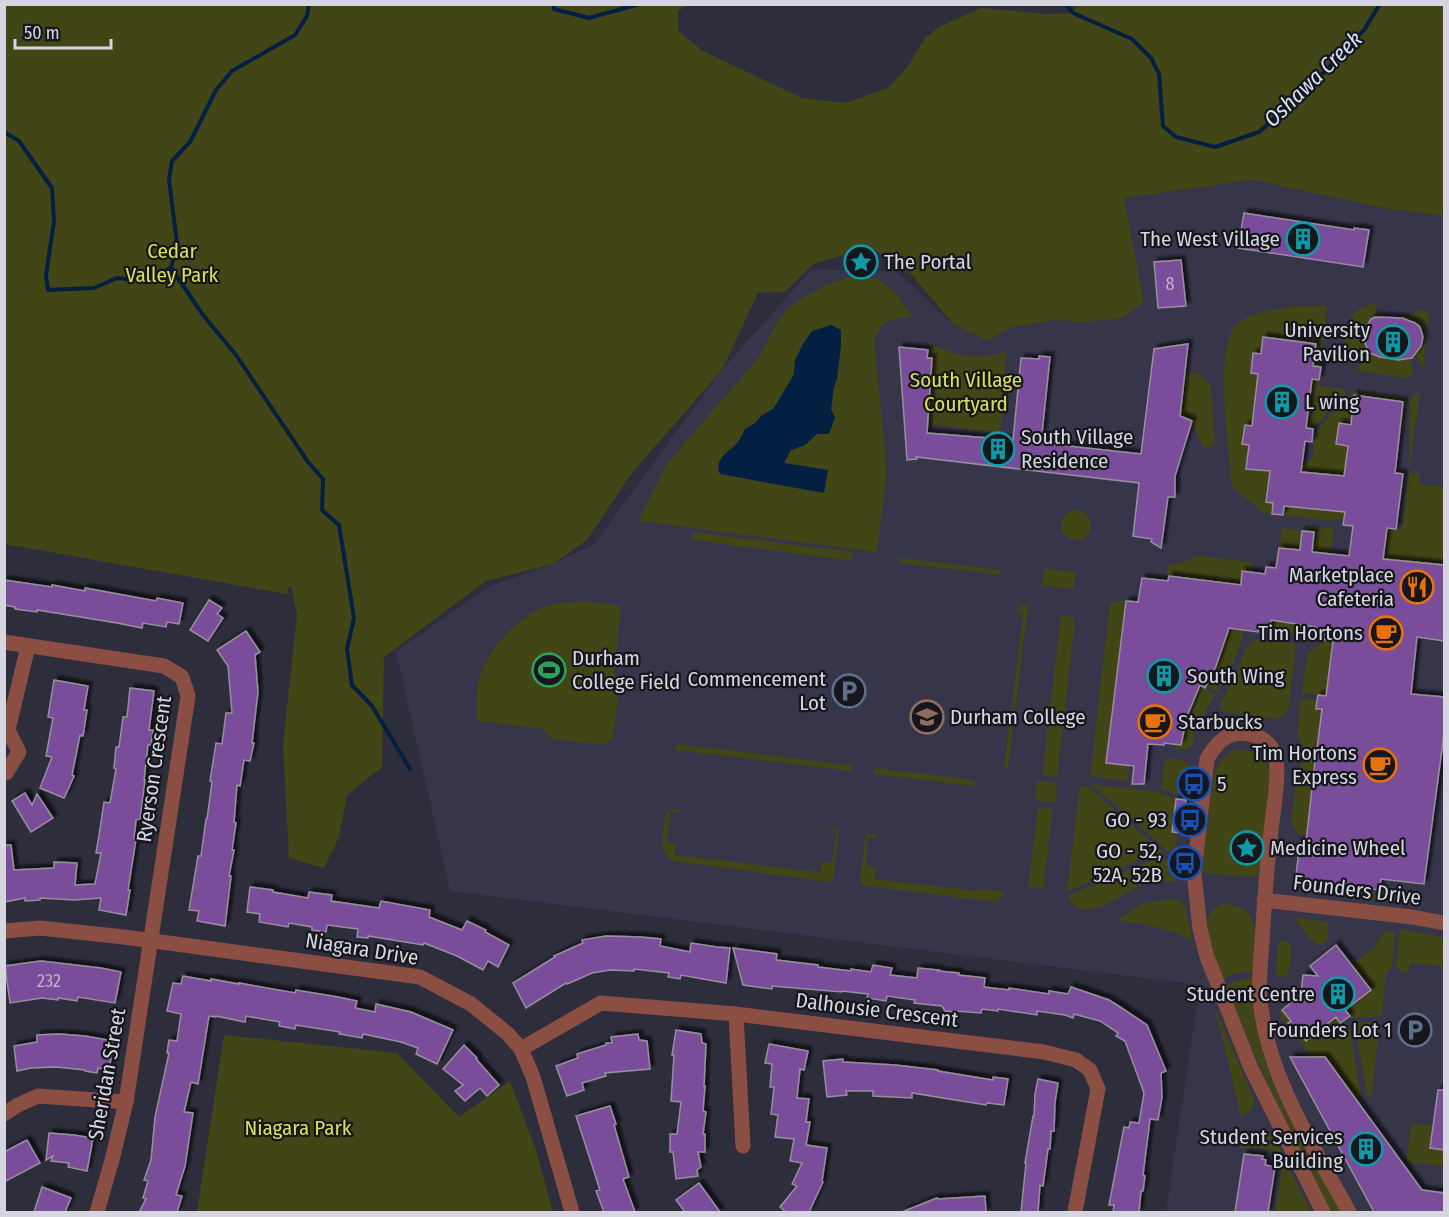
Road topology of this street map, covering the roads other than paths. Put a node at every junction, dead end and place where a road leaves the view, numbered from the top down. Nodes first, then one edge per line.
1 (4, 642) edge
2 (28, 646) junction
3 (6, 731) edge
4 (4, 773) edge
5 (1264, 900) junction
6 (1444, 923) edge
7 (4, 931) edge
8 (150, 940) junction
9 (736, 1014) junction
10 (521, 1049) junction
11 (126, 1102) junction
12 (4, 1114) edge
13 (743, 1146) dead end
14 (97, 1212) edge
15 (572, 1212) edge
16 (1075, 1212) edge
17 (1323, 1212) edge
18 (1349, 1212) edge

1 - 2 street, Ryerson Crescent
2 - 3 street
2 - 8 street, Ryerson Crescent
3 - 4 street
5 - 6 street, Founders Drive
5 - 17 street
5 - 18 street
7 - 8 street, Niagara Drive
8 - 10 street, Niagara Drive
8 - 11 street, Sheridan Street
9 - 10 street, Dalhousie Crescent
9 - 13 street
9 - 16 street, Dalhousie Crescent
10 - 15 street, Niagara Drive
11 - 12 street
11 - 14 street, Sheridan Street

